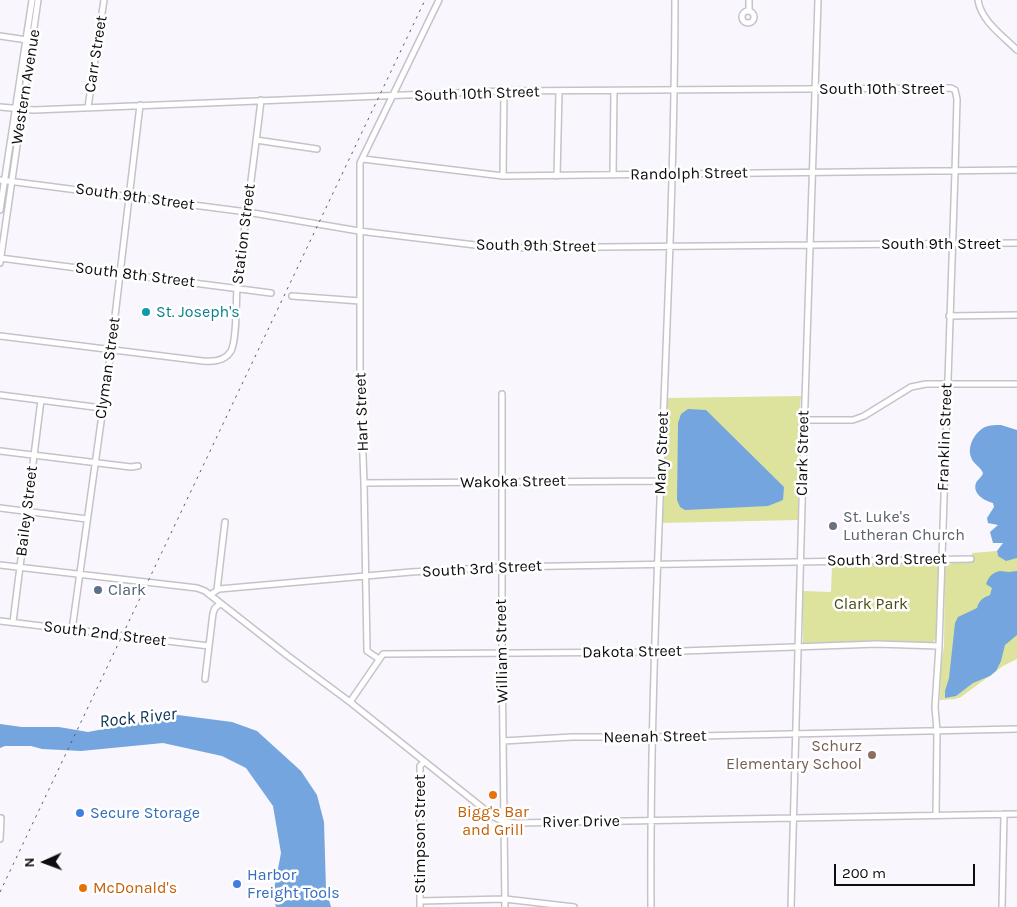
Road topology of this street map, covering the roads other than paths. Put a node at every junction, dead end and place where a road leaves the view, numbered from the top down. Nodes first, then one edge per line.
1 (32, 0) edge
2 (38, 0) edge
3 (104, 0) edge
4 (439, 0) edge
5 (675, 0) edge
6 (749, 0) edge
7 (818, 0) edge
8 (978, 0) edge
9 (749, 10) dead end
10 (0, 36) edge
11 (25, 40) junction
12 (33, 41) junction
13 (1017, 50) edge
14 (815, 88) junction
15 (675, 90) junction
16 (955, 90) joint
17 (504, 91) junction
18 (614, 91) junction
19 (560, 92) junction
20 (392, 96) junction
21 (261, 100) junction
22 (140, 105) junction
23 (0, 107) edge
24 (88, 107) junction
25 (15, 109) junction
26 (23, 109) junction
27 (256, 140) junction
28 (317, 149) dead end
29 (363, 158) junction
30 (1017, 170) edge
31 (955, 172) junction
32 (672, 173) junction
33 (812, 173) junction
34 (612, 174) junction
35 (503, 176) junction
36 (558, 176) junction
37 (2, 180) edge
38 (11, 181) junction
39 (130, 196) junction
40 (0, 210) edge
41 (247, 212) junction
42 (359, 231) junction
43 (1017, 243) edge
44 (810, 244) junction
45 (952, 244) junction
46 (669, 246) junction
47 (0, 260) edge
48 (120, 273) junction
49 (237, 288) junction
50 (271, 294) dead end
51 (292, 296) dead end
52 (360, 302) junction
53 (1017, 315) edge
54 (949, 316) junction
55 (0, 336) edge
56 (111, 350) junction
57 (1017, 384) edge
58 (947, 385) junction
59 (502, 394) dead end
60 (0, 395) edge
61 (41, 400) junction
62 (102, 408) junction
63 (803, 420) junction
64 (0, 451) edge
65 (34, 456) junction
66 (95, 463) junction
67 (138, 466) dead end
68 (502, 481) junction
69 (661, 481) junction
70 (364, 482) junction
71 (0, 508) edge
72 (28, 511) junction
73 (87, 519) junction
74 (225, 522) dead end
75 (942, 559) junction
76 (971, 559) dead end
77 (801, 561) junction
78 (658, 564) junction
79 (0, 565) edge
80 (502, 567) junction
81 (20, 568) junction
82 (80, 575) junction
83 (365, 576) junction
84 (217, 590) junction
85 (210, 595) junction
86 (220, 604) junction
87 (0, 621) edge
88 (14, 622) junction
89 (72, 630) junction
90 (209, 646) junction
91 (939, 646) junction
92 (798, 648) junction
93 (655, 652) junction
94 (502, 654) junction
95 (379, 659) junction
96 (205, 679) dead end
97 (350, 702) junction
98 (1017, 729) edge
99 (937, 731) junction
100 (795, 734) junction
101 (653, 737) junction
102 (503, 740) junction
103 (424, 762) junction
104 (1004, 814) junction
105 (1017, 814) edge
106 (936, 815) junction
107 (1, 818) edge
108 (794, 819) junction
109 (652, 820) junction
110 (504, 822) junction
111 (0, 839) edge
112 (505, 899) junction
113 (420, 904) edge
114 (505, 907) edge
115 (574, 907) edge
116 (651, 907) edge
117 (791, 907) edge
118 (1002, 907) edge

1 - 11 street, Western Avenue
2 - 12 street, Western Avenue
3 - 24 street, Carr Street
4 - 20 street, Hart Street
5 - 15 street, Mary Street
6 - 9 street
7 - 14 street, Clark Street
8 - 13 street
10 - 11 street
11 - 12 street
11 - 25 street, Western Avenue
12 - 26 street, Western Avenue
14 - 15 street, South 10th Street
14 - 16 street, South 10th Street
14 - 33 street, Clark Street
15 - 18 street, South 10th Street
15 - 32 street, Mary Street
16 - 31 street, Franklin Street
17 - 19 street, South 10th Street
17 - 20 street, South 10th Street
17 - 35 street
18 - 19 street, South 10th Street
18 - 34 street
19 - 36 street
20 - 21 street, South 10th Street
20 - 29 street, Hart Street
21 - 22 street, South 10th Street
21 - 27 street, Station Street
22 - 24 street, South 10th Street
22 - 39 street, Clyman Street
23 - 25 street, South 10th Street
24 - 26 street, South 10th Street
25 - 26 street, South 10th Street
25 - 37 street, Western Avenue
26 - 38 street, Western Avenue
27 - 28 street
27 - 41 street, Station Street
29 - 35 street, Randolph Street
29 - 42 street, Hart Street
30 - 31 street, Randolph Street
31 - 33 street, Randolph Street
31 - 45 street, Franklin Street
32 - 33 street, Randolph Street
32 - 34 street, Randolph Street
32 - 46 street, Mary Street
33 - 44 street, Clark Street
34 - 36 street, Randolph Street
35 - 36 street, Randolph Street
37 - 38 street, South 9th Street
37 - 40 street, Western Avenue
38 - 39 street, South 9th Street
38 - 47 street, Western Avenue
39 - 41 street, South 9th Street
39 - 48 street, Clyman Street
41 - 42 street, South 9th Street
41 - 49 street, Station Street
42 - 46 street, South 9th Street
42 - 52 street, Hart Street
43 - 45 street, South 9th Street
44 - 45 street, South 9th Street
44 - 46 street, South 9th Street
44 - 63 street, Clark Street
45 - 54 street, Franklin Street
46 - 69 street, Mary Street
47 - 48 street, South 8th Street
48 - 49 street, South 8th Street
48 - 56 street, Clyman Street
49 - 50 street, South 8th Street
49 - 56 street, Station Street
51 - 52 street
52 - 70 street, Hart Street
53 - 54 street
54 - 58 street, Franklin Street
55 - 56 street
56 - 62 street, Clyman Street
57 - 58 street
58 - 63 street
58 - 75 street, Franklin Street
59 - 68 street, William Street
60 - 61 street
61 - 62 street
61 - 65 street, Bailey Street
62 - 66 street, Clyman Street
63 - 77 street, Clark Street
64 - 65 street
65 - 66 street
65 - 72 street, Bailey Street
66 - 67 street
66 - 73 street, Clyman Street
68 - 69 street, Wakoka Street
68 - 70 street, Wakoka Street
68 - 80 street, William Street
69 - 78 street, Mary Street
70 - 83 street, Hart Street
71 - 72 street
72 - 73 street
72 - 81 street, Bailey Street
73 - 82 street, Clyman Street
74 - 84 street
75 - 76 street, South 3rd Street
75 - 77 street, South 3rd Street
75 - 91 street, Franklin Street
77 - 78 street, South 3rd Street
77 - 92 street, Clark Street
78 - 80 street, South 3rd Street
78 - 93 street, Mary Street
79 - 81 street
80 - 83 street, South 3rd Street
80 - 94 street, William Street
81 - 82 street
81 - 88 street, Bailey Street
82 - 85 street
82 - 89 street, Clyman Street
83 - 84 street, South 3rd Street
83 - 95 street, Hart Street
84 - 85 street
85 - 86 street
86 - 90 street
86 - 97 street
87 - 88 street, South 2nd Street
88 - 89 street, South 2nd Street
89 - 90 street, South 2nd Street
90 - 96 street
91 - 92 street, Dakota Street
91 - 99 street, Franklin Street
92 - 93 street, Dakota Street
92 - 100 street, Clark Street
93 - 94 street, Dakota Street
93 - 101 street, Mary Street
94 - 95 street, Dakota Street
94 - 102 street, William Street
95 - 97 street
97 - 103 street
98 - 99 street, Neenah Street
99 - 100 street, Neenah Street
99 - 106 street, Franklin Street
100 - 101 street, Neenah Street
100 - 108 street, Clark Street
101 - 102 street, Neenah Street
101 - 109 street, Mary Street
102 - 110 street, William Street
103 - 110 street
103 - 113 street, Stimpson Street
104 - 105 street, River Drive
104 - 106 street, River Drive
104 - 118 street
106 - 108 street, River Drive
107 - 111 street
108 - 109 street, River Drive
108 - 117 street, Clark Street
109 - 110 street, River Drive
109 - 116 street, Mary Street
110 - 112 street, William Street
112 - 113 street
112 - 114 street, William Street
112 - 115 street

